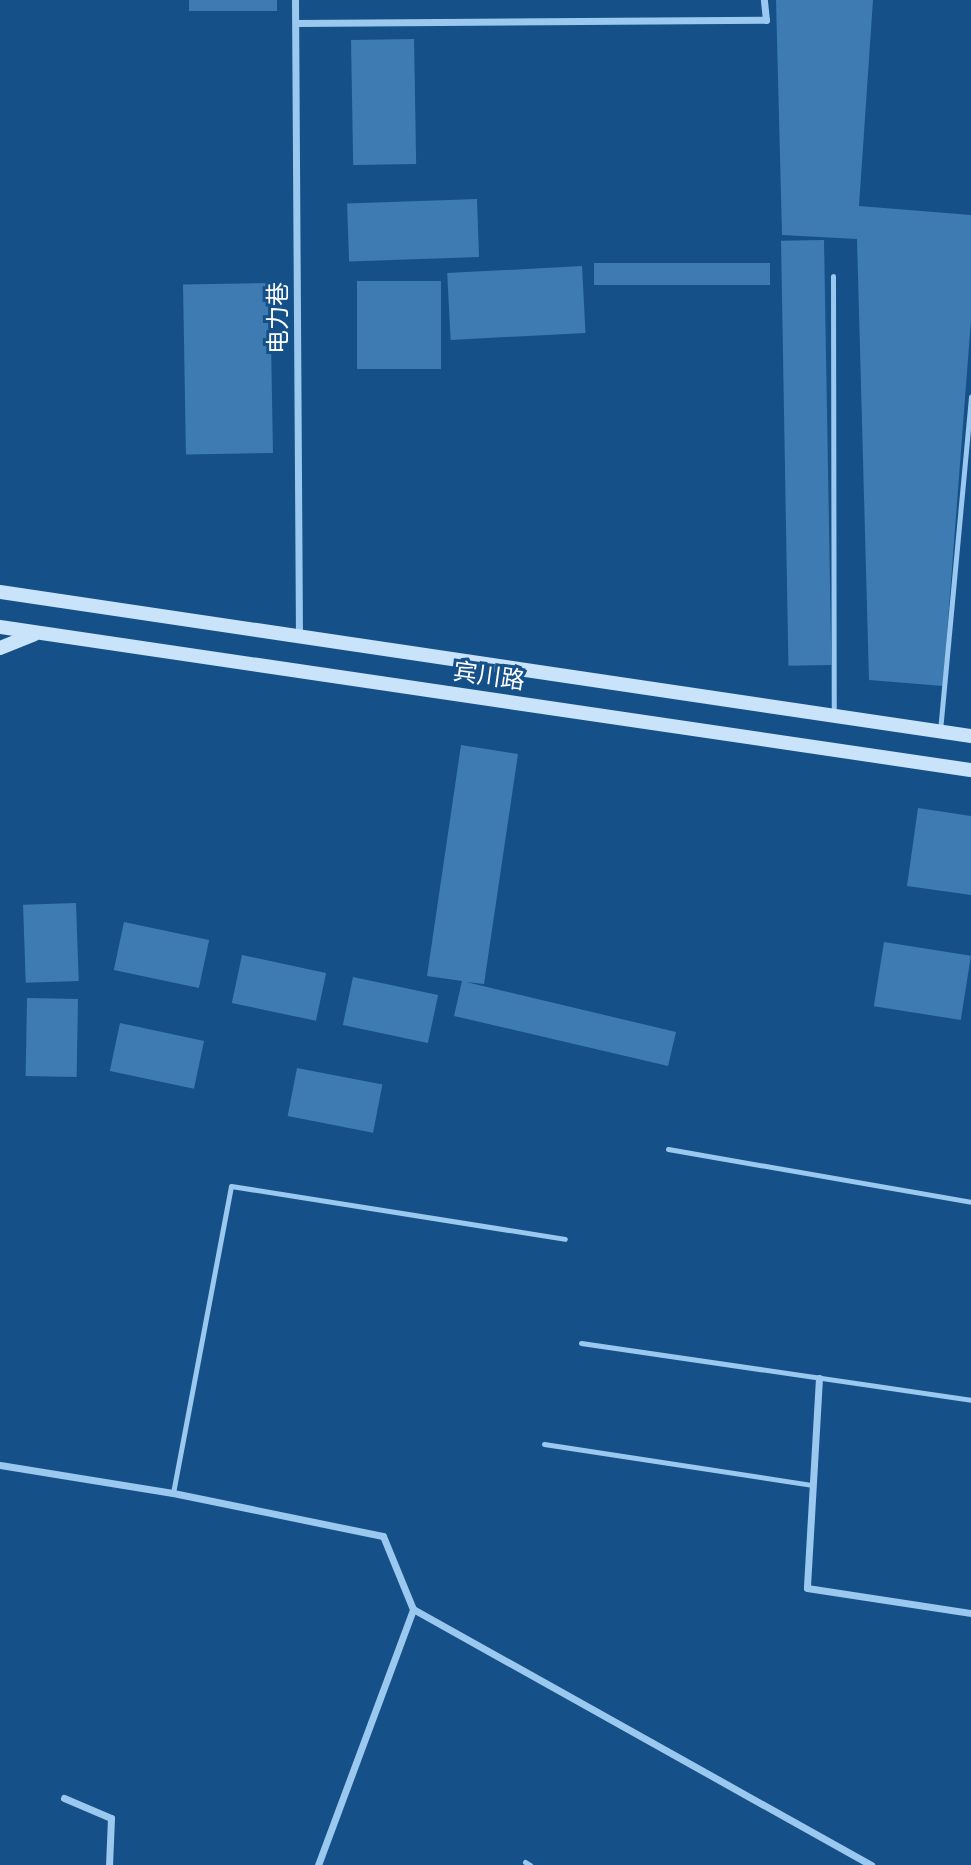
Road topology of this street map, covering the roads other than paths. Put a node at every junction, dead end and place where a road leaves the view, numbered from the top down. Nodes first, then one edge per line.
1 (295, 0) edge
2 (764, 0) edge
3 (296, 23) junction
4 (833, 276) dead end
5 (971, 396) edge
6 (0, 581) edge
7 (6, 593) edge
8 (0, 627) edge
9 (41, 633) junction
10 (299, 637) junction
11 (0, 648) edge
12 (834, 716) junction
13 (940, 731) junction
14 (971, 736) edge
15 (971, 771) edge
16 (668, 1149) dead end
17 (971, 1202) edge
18 (565, 1239) dead end
19 (581, 1343) dead end
20 (819, 1378) junction
21 (971, 1400) edge
22 (544, 1444) dead end
23 (0, 1465) edge
24 (813, 1485) junction
25 (173, 1493) junction
26 (413, 1609) junction
27 (971, 1613) edge
28 (64, 1798) dead end
29 (109, 1865) edge
30 (318, 1865) edge
31 (871, 1865) edge

1 - 3 street, 电力巷
2 - 3 street
3 - 10 street, 电力巷
4 - 12 lane
5 - 13 lane
6 - 7 main road
7 - 10 main road, 宾川路
8 - 9 main road, 宾川路
9 - 11 main road
9 - 15 main road, 宾川路
10 - 12 main road, 宾川路
12 - 13 main road, 宾川路
13 - 14 main road, 宾川路
16 - 17 lane
18 - 25 lane
19 - 20 lane
20 - 21 lane
20 - 24 street
22 - 24 lane
23 - 25 street
24 - 27 street
25 - 26 street
26 - 30 street
26 - 31 street
28 - 29 street

